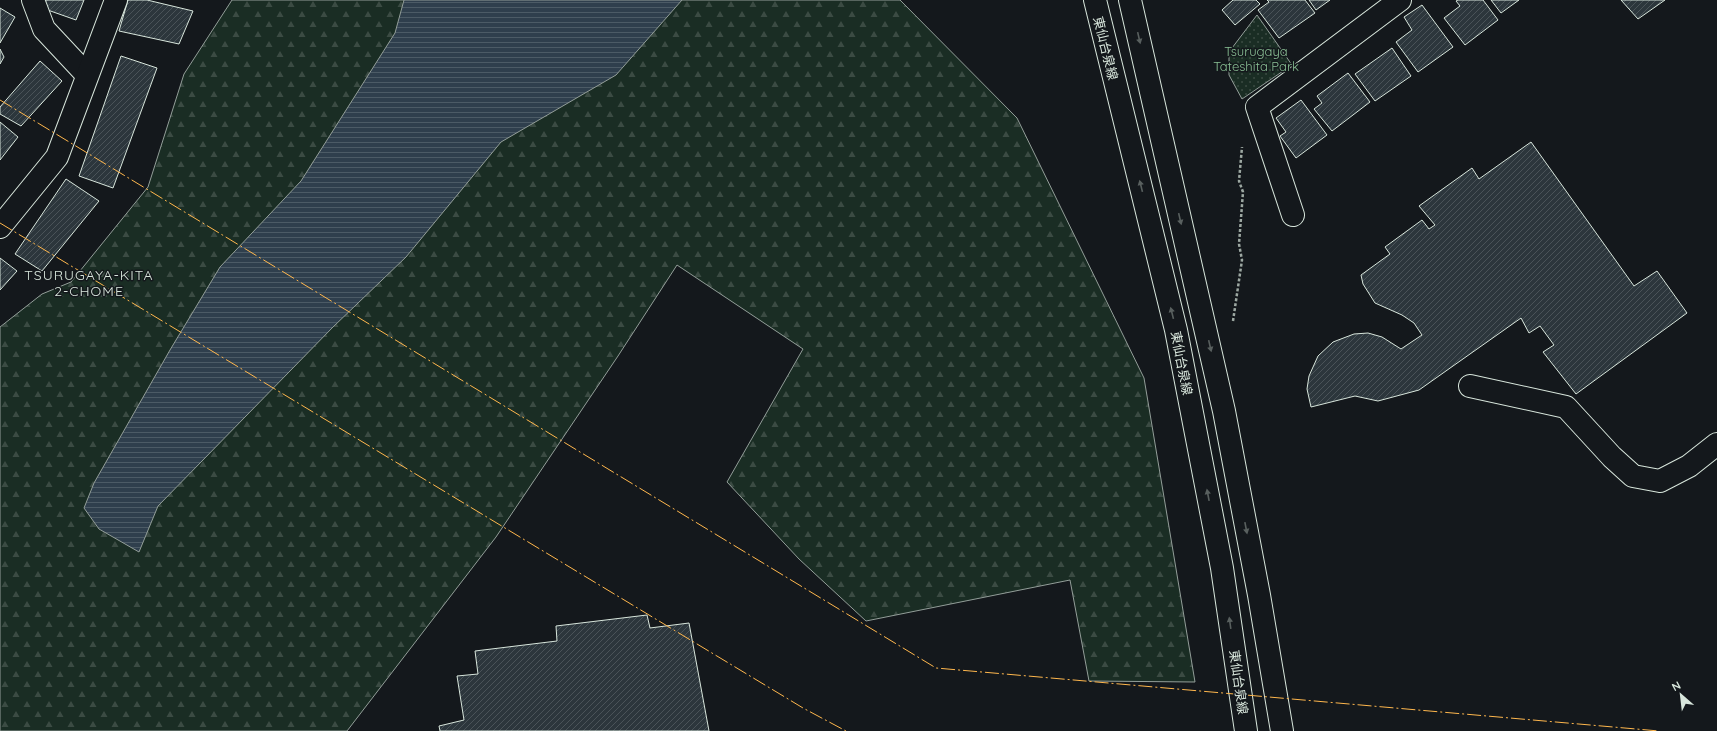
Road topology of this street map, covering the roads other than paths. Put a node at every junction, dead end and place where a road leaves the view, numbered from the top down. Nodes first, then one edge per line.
1 (33, 0) edge
2 (116, 0) edge
3 (1095, 0) edge
4 (1130, 0) edge
5 (1396, 1) edge
6 (87, 75) junction
7 (1293, 215) dead end
8 (0, 227) edge
9 (1470, 386) dead end
10 (1717, 444) edge
11 (1246, 731) edge
12 (1282, 731) edge

1 - 6 street
2 - 6 street
11 -> 3 street, 東仙台泉線
4 -> 12 street
5 - 7 street
6 - 8 street
9 - 10 street

